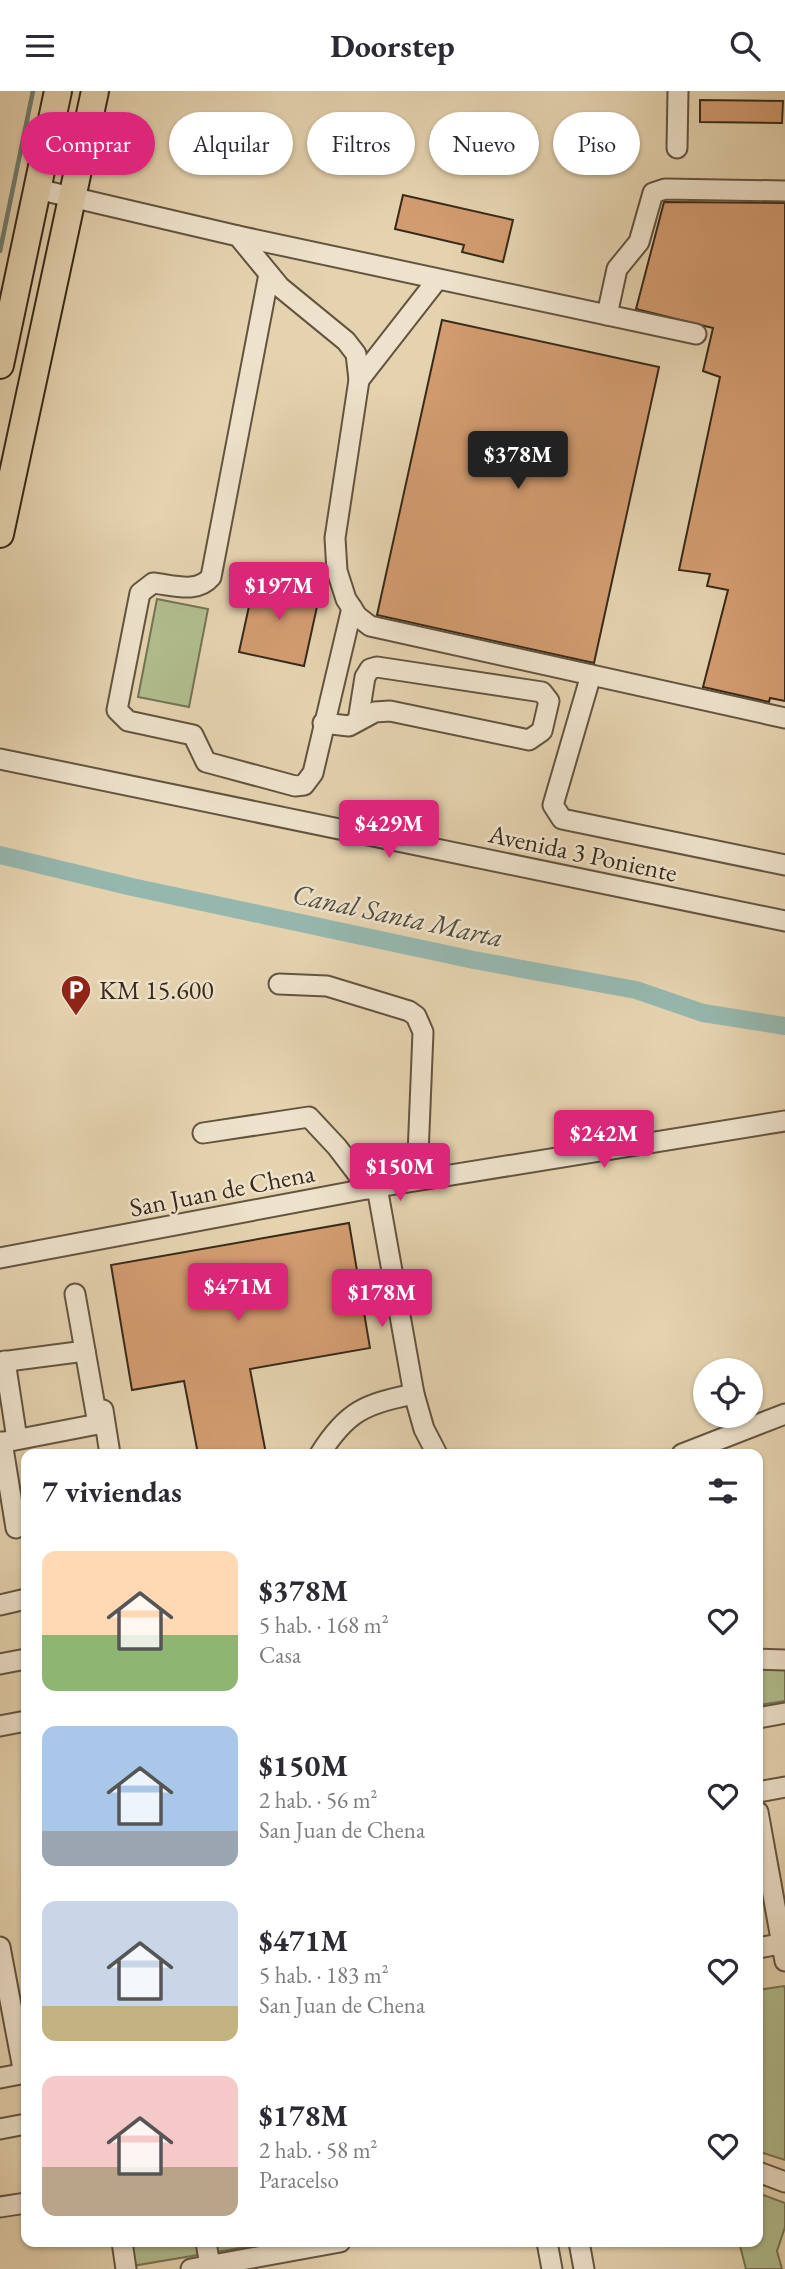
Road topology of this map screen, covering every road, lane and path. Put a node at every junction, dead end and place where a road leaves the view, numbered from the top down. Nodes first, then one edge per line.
1 (58, 91) edge
2 (95, 91) edge
3 (677, 91) edge
4 (677, 148) dead end
5 (37, 188) junction
6 (785, 191) edge
7 (72, 196) junction
8 (238, 236) junction
9 (269, 274) junction
10 (437, 280) junction
11 (607, 315) junction
12 (696, 334) dead end
13 (0, 365) edge
14 (359, 380) junction
15 (0, 534) edge
16 (352, 608) junction
17 (591, 675) junction
18 (785, 718) edge
19 (358, 721) junction
20 (323, 723) junction
21 (0, 759) edge
22 (785, 865) edge
23 (785, 922) edge
24 (279, 984) dead end
25 (785, 1121) edge
26 (203, 1133) dead end
27 (417, 1180) junction
28 (373, 1188) junction
29 (0, 1258) edge
30 (85, 1351) junction
31 (3, 1362) edge
32 (414, 1394) junction
33 (785, 1414) edge
34 (107, 1432) junction
35 (5, 1447) edge
36 (109, 1449) edge
37 (323, 1449) edge
38 (434, 1449) edge
39 (695, 1449) edge
40 (12, 1500) edge
41 (14, 1528) edge
42 (21, 1600) edge
43 (0, 1605) edge
44 (763, 1659) edge
45 (21, 1660) edge
46 (785, 1660) edge
47 (0, 1664) edge
48 (785, 1713) edge
49 (763, 1717) edge
50 (21, 1722) edge
51 (0, 1726) edge
52 (785, 1787) edge
53 (763, 1791) edge
54 (763, 1837) edge
55 (770, 1871) edge
56 (0, 1947) edge
57 (763, 1948) edge
58 (784, 1949) edge
59 (21, 2054) edge
60 (21, 2075) edge
61 (0, 2078) edge
62 (21, 2125) edge
63 (0, 2129) edge
64 (763, 2174) edge
65 (785, 2182) edge
66 (21, 2204) edge
67 (0, 2207) edge
68 (123, 2247) edge
69 (205, 2247) edge
70 (286, 2247) edge
71 (548, 2247) edge
72 (580, 2247) edge
73 (201, 2267) edge
74 (126, 2269) edge
75 (552, 2269) edge
76 (584, 2269) edge

1 - 5 main road
2 - 7 main road
3 - 4 street
5 - 7 street
5 - 13 main road
6 - 11 street
7 - 8 street
7 - 15 main road
8 - 9 street
8 - 10 street
9 - 14 street
9 - 20 street
10 - 11 street
10 - 14 street
11 - 12 street
14 - 16 street
16 - 17 street
16 - 20 street
17 - 18 street
17 - 22 street
19 - 19 street
19 - 20 street
21 - 23 street, Avenida 3 Poniente
24 - 27 street
25 - 27 street, San Juan de Chena
26 - 28 street
27 - 28 street, San Juan de Chena
28 - 29 street, San Juan de Chena
28 - 32 street
30 - 31 street
30 - 34 street
30 - 35 street
31 - 35 street
32 - 37 street
32 - 38 street
33 - 39 street
34 - 35 street
34 - 36 street
35 - 40 street
40 - 41 street
42 - 43 street
44 - 46 street
45 - 47 street
48 - 49 street
50 - 51 street
52 - 53 street
54 - 55 street
55 - 58 street
56 - 59 street
57 - 58 street
60 - 61 street
62 - 63 street
64 - 65 street
66 - 67 street
68 - 74 street
69 - 73 street
70 - 73 street
71 - 75 street
72 - 76 street

